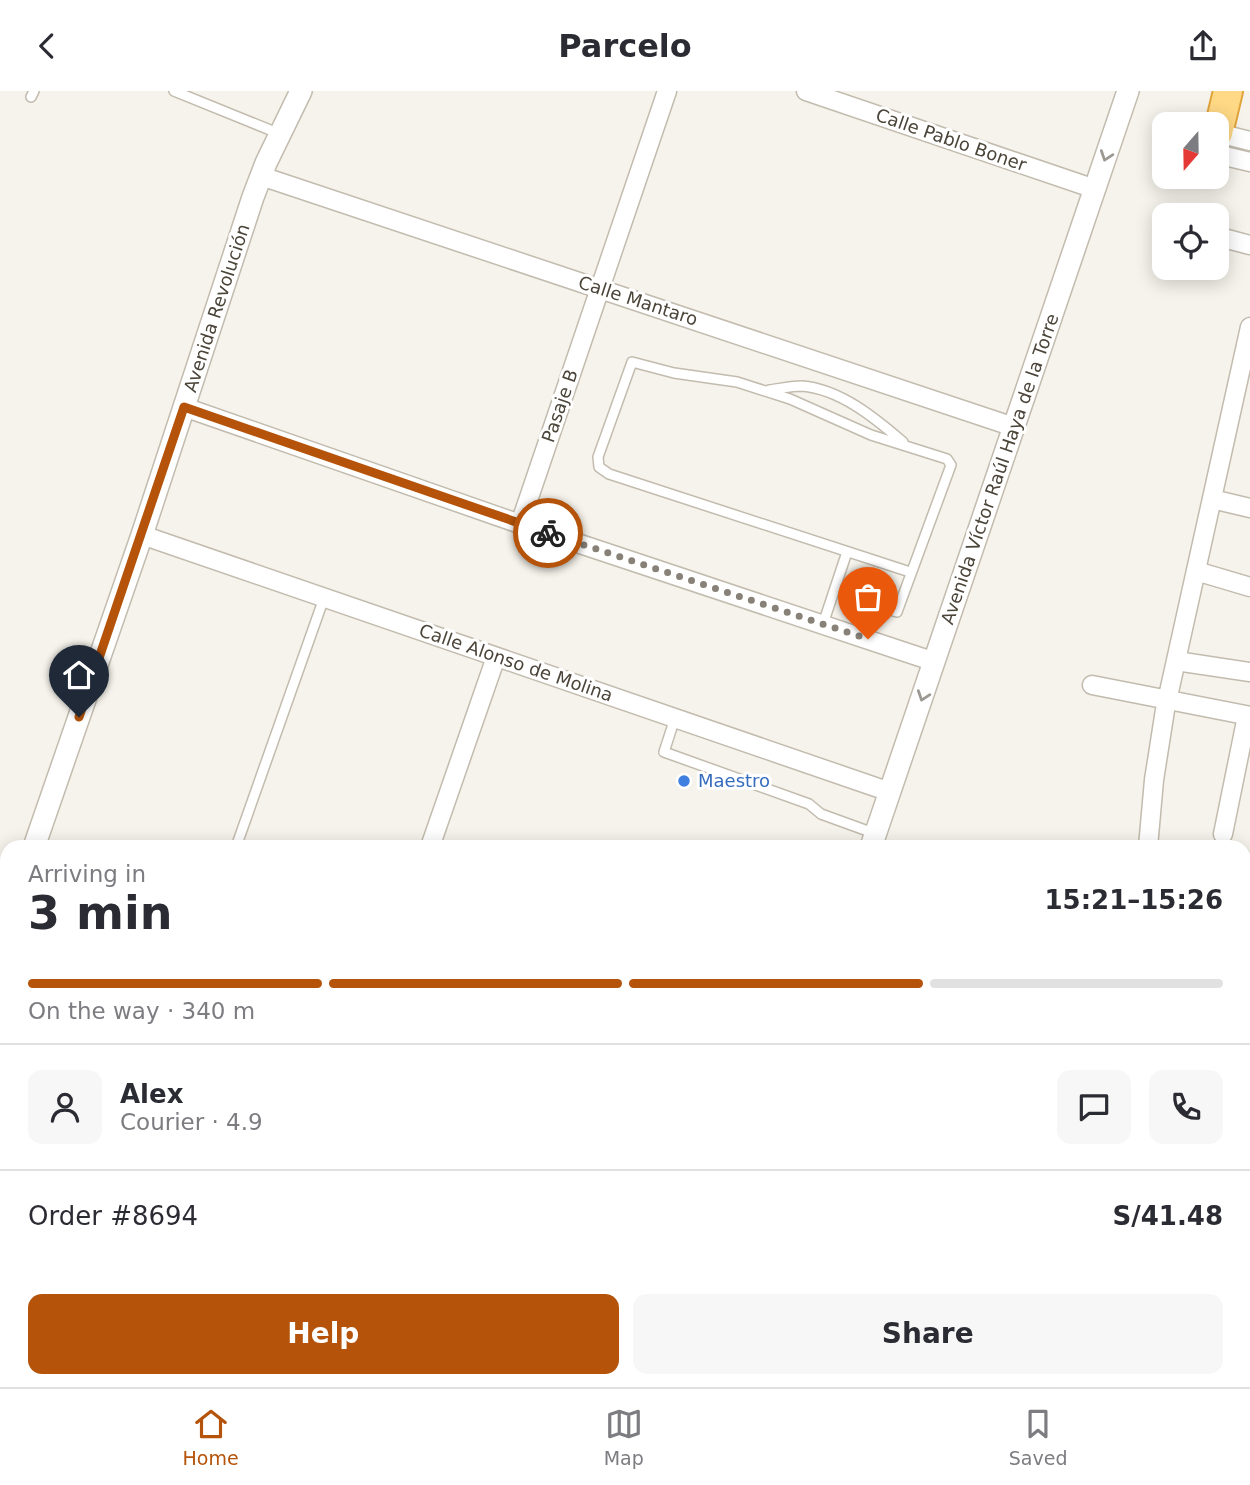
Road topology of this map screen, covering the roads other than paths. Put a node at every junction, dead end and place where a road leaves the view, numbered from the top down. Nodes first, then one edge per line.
1 (174, 91) edge
2 (301, 91) edge
3 (667, 91) edge
4 (806, 91) edge
5 (1128, 91) edge
6 (1228, 91) edge
7 (1224, 112) edge
8 (280, 134) junction
9 (1250, 141) edge
10 (1229, 142) edge
11 (1229, 150) edge
12 (1250, 162) edge
13 (261, 176) junction
14 (1095, 189) junction
15 (1229, 239) edge
16 (1250, 245) edge
17 (600, 288) junction
18 (1250, 327) edge
19 (763, 391) junction
20 (184, 407) junction
21 (1014, 427) junction
22 (907, 445) junction
23 (1212, 499) junction
24 (1250, 508) edge
25 (520, 524) junction
26 (142, 535) junction
27 (847, 552) junction
28 (1196, 571) junction
29 (910, 572) junction
30 (1250, 587) edge
31 (324, 598) junction
32 (878, 607) dead end
33 (824, 624) junction
34 (496, 656) junction
35 (1176, 661) junction
36 (935, 662) junction
37 (1250, 672) edge
38 (1092, 685) dead end
39 (1167, 700) junction
40 (1249, 716) edge
41 (675, 718) junction
42 (890, 792) junction
43 (1223, 834) dead end
44 (36, 840) edge
45 (238, 840) edge
46 (431, 840) edge
47 (873, 840) edge
48 (1149, 840) edge

1 - 8 lane
2 - 8 street, Avenida Revolución
3 - 17 street, Pasaje B
4 - 14 street, Calle Pablo Boner
5 -> 14 street, Avenida Víctor Raúl Haya de la Torre
6 - 7 highway
8 - 13 street, Avenida Revolución
9 - 10 street
11 - 12 street
13 - 17 street, Calle Mantaro
13 - 20 street, Avenida Revolución
14 - 21 street, Avenida Víctor Raúl Haya de la Torre
15 - 16 street
17 - 21 street, Calle Mantaro
17 - 25 street, Pasaje B
18 - 23 street
19 - 22 lane
19 - 22 lane
19 - 27 lane
20 - 25 street
20 - 26 street, Avenida Revolución
21 - 36 street, Avenida Víctor Raúl Haya de la Torre
22 - 29 lane
23 - 24 street
23 - 28 street
25 - 33 street
26 - 31 street, Calle Alonso de Molina
26 - 44 street, Avenida Revolución
27 - 29 lane
27 - 33 lane
28 - 30 street
28 - 35 street
29 - 32 lane
31 - 34 street, Calle Alonso de Molina
31 - 45 lane
33 - 36 street
34 - 41 street, Calle Alonso de Molina
34 - 46 street
35 - 37 street
35 - 39 street
36 -> 42 street, Avenida Víctor Raúl Haya de la Torre
38 - 39 street
39 - 40 street
39 - 48 street
40 - 43 street
41 - 42 street, Calle Alonso de Molina
41 - 47 lane
42 - 47 street, Avenida Víctor Raúl Haya de la Torre

